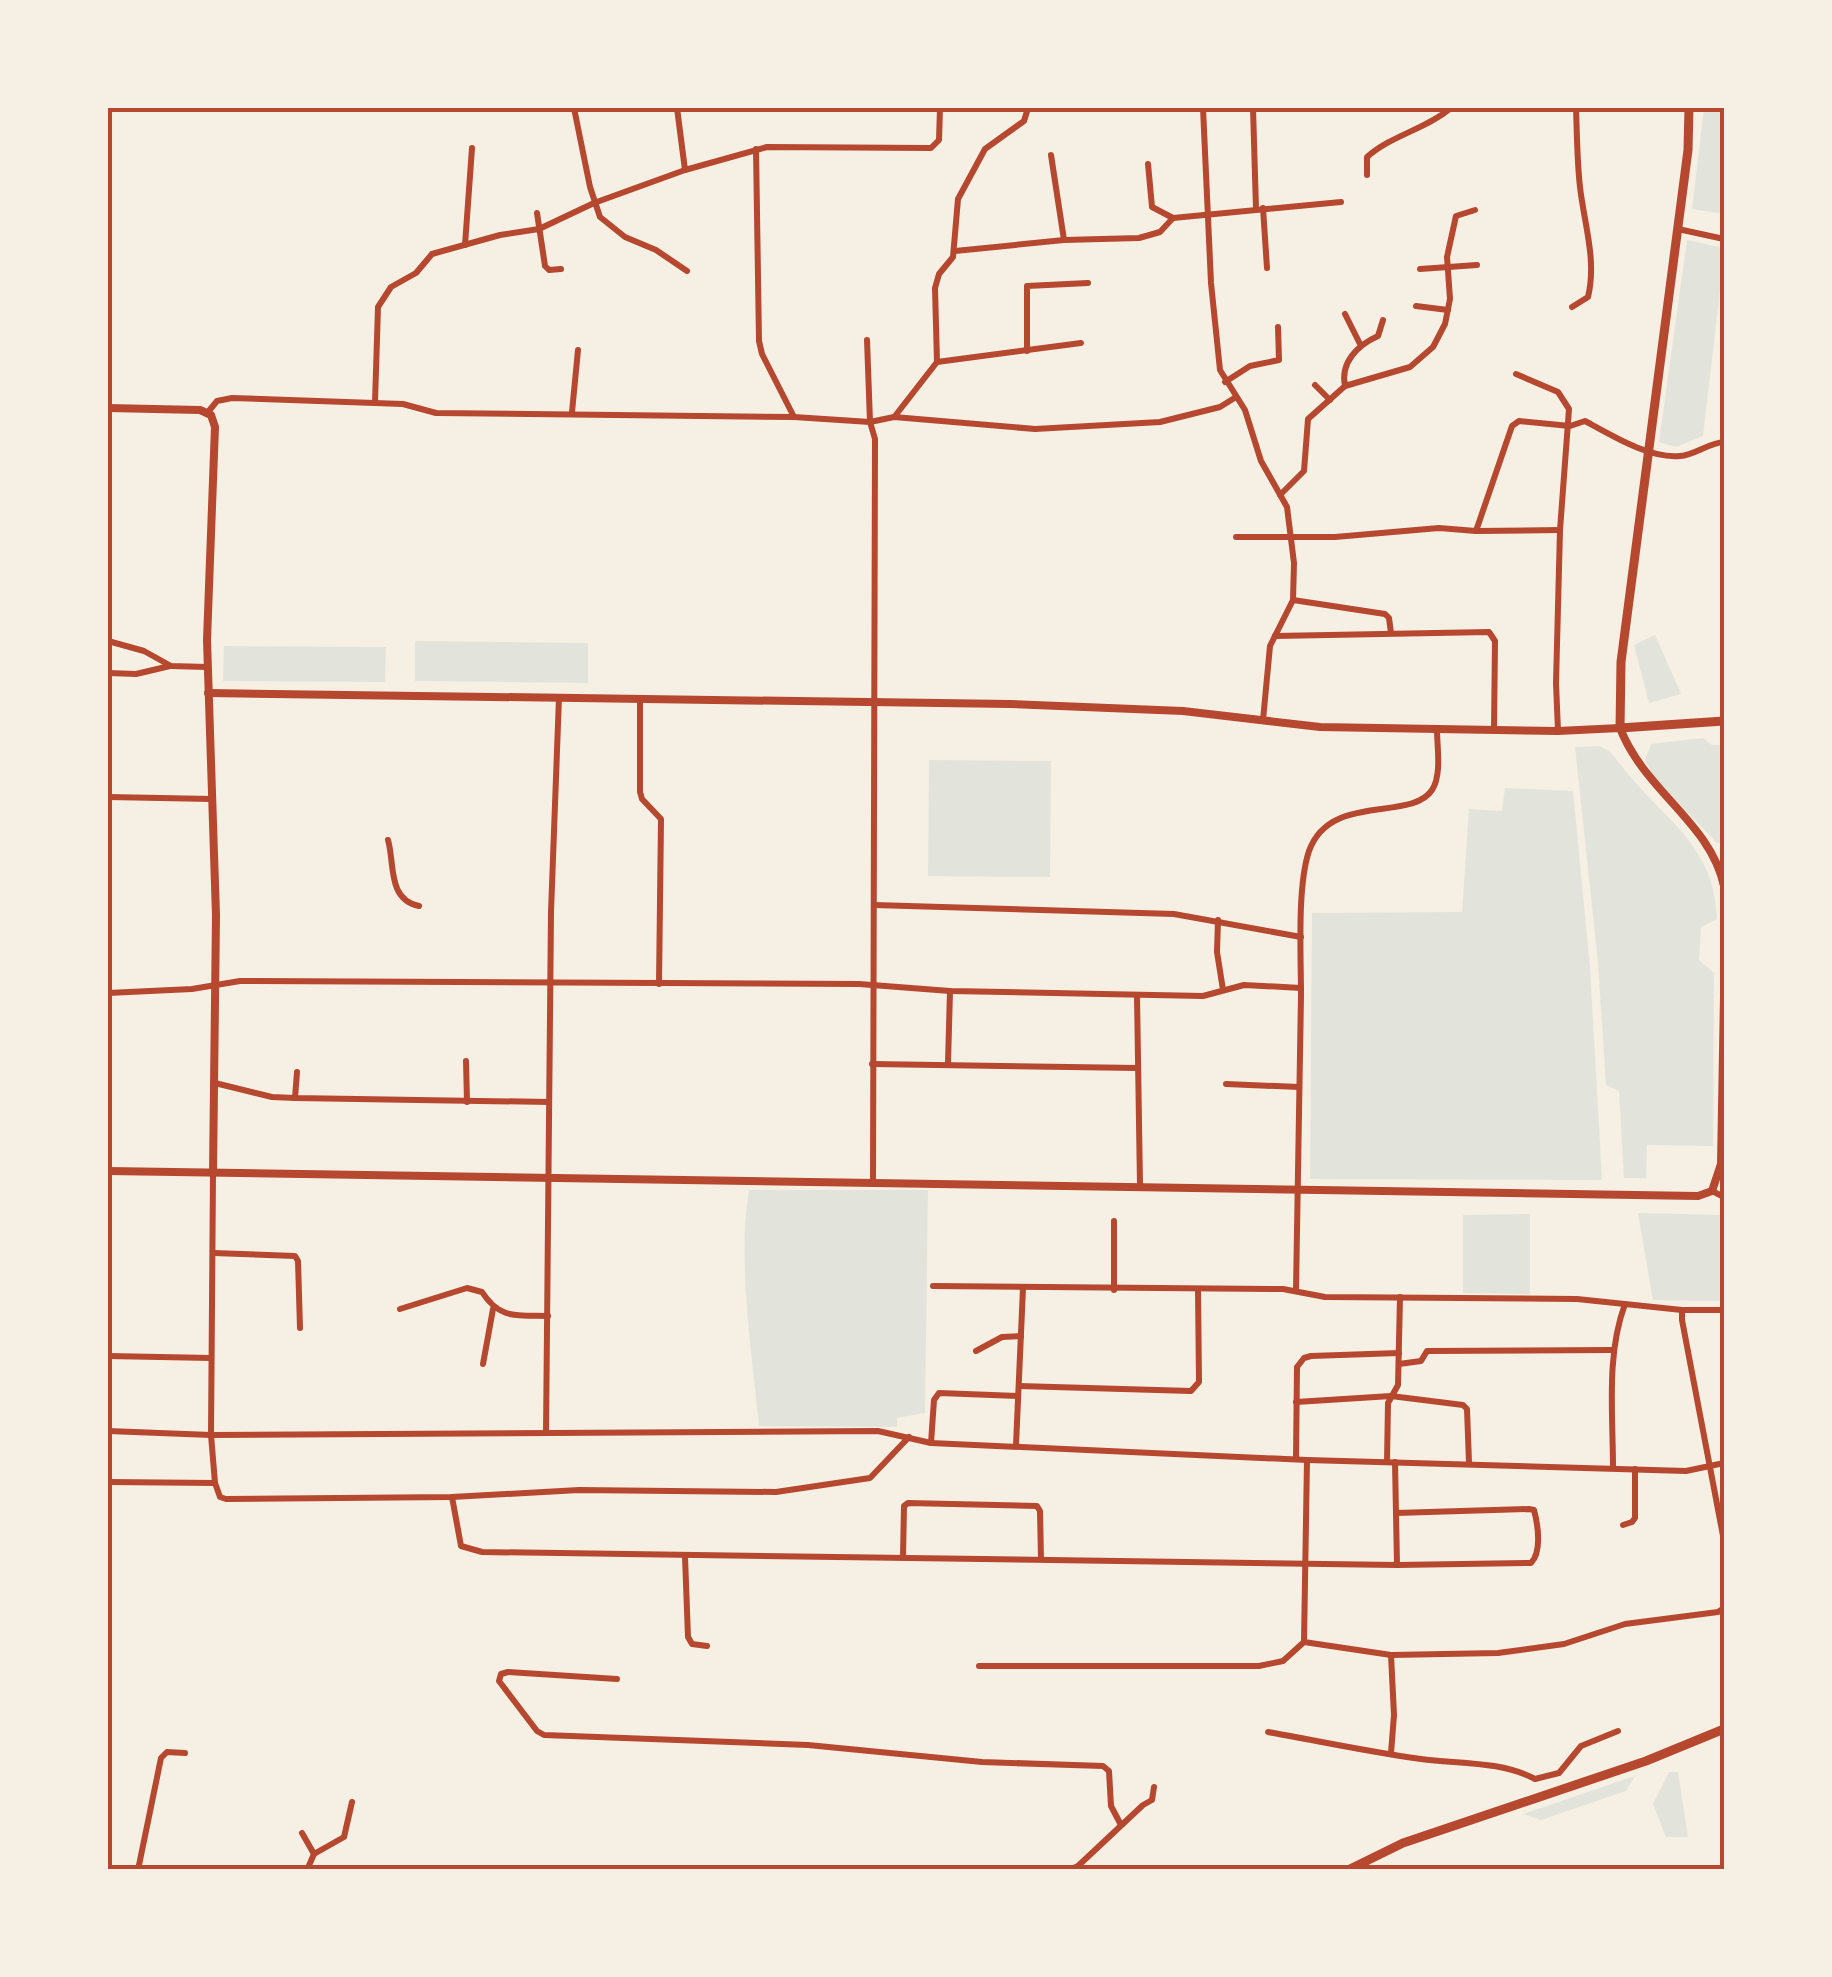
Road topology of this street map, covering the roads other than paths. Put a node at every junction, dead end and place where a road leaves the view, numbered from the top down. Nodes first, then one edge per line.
1 (574, 108) edge
2 (678, 108) edge
3 (940, 108) edge
4 (1028, 108) edge
5 (1203, 108) edge
6 (1254, 108) edge
7 (1450, 108) edge
8 (1576, 108) edge
9 (1689, 108) edge
10 (472, 148) dead end
11 (756, 150) junction
12 (1051, 155) dead end
13 (1148, 164) dead end
14 (686, 170) junction
15 (1367, 176) dead end
16 (1341, 202) dead end
17 (594, 203) junction
18 (1260, 208) junction
19 (1476, 210) dead end
20 (536, 213) dead end
21 (1208, 214) junction
22 (1173, 218) junction
23 (540, 229) junction
24 (1678, 229) junction
25 (1724, 239) edge
26 (1064, 240) junction
27 (465, 245) junction
28 (955, 251) junction
29 (1477, 265) dead end
30 (1266, 268) dead end
31 (1447, 268) junction
32 (562, 269) dead end
33 (1420, 269) dead end
34 (687, 270) dead end
35 (1088, 284) dead end
36 (1416, 306) dead end
37 (1572, 307) dead end
38 (1448, 310) junction
39 (1345, 314) dead end
40 (1383, 320) dead end
41 (1278, 327) dead end
42 (868, 340) dead end
43 (1081, 343) dead end
44 (1360, 344) junction
45 (578, 350) dead end
46 (1027, 351) junction
47 (937, 362) junction
48 (1516, 374) dead end
49 (1225, 382) junction
50 (1315, 385) dead end
51 (1345, 386) junction
52 (1236, 398) junction
53 (1330, 400) junction
54 (375, 402) junction
55 (108, 408) edge
56 (208, 412) junction
57 (572, 412) junction
58 (794, 416) junction
59 (894, 417) junction
60 (870, 422) junction
61 (1570, 426) junction
62 (1724, 442) edge
63 (1648, 450) junction
64 (1280, 495) junction
65 (1560, 530) junction
66 (1476, 531) junction
67 (1236, 537) dead end
68 (1292, 537) junction
69 (1293, 600) junction
70 (1390, 634) junction
71 (1275, 636) junction
72 (108, 641) edge
73 (171, 666) junction
74 (207, 667) junction
75 (108, 673) edge
76 (208, 693) junction
77 (559, 696) junction
78 (640, 697) junction
79 (876, 702) junction
80 (1262, 722) junction
81 (1724, 722) edge
82 (1620, 728) junction
83 (1437, 730) junction
84 (1494, 730) junction
85 (1558, 730) junction
86 (108, 797) edge
87 (212, 799) junction
88 (388, 840) dead end
89 (1724, 886) edge
90 (874, 905) junction
91 (420, 906) dead end
92 (1218, 920) junction
93 (1302, 937) junction
94 (108, 962) edge
95 (550, 983) junction
96 (659, 984) junction
97 (216, 985) junction
98 (873, 986) junction
99 (1301, 988) junction
100 (1223, 990) junction
101 (950, 992) junction
102 (108, 993) edge
103 (1137, 996) junction
104 (1724, 996) edge
105 (1724, 1047) edge
106 (466, 1062) dead end
107 (948, 1063) junction
108 (872, 1064) junction
109 (1138, 1068) junction
110 (296, 1072) dead end
111 (214, 1083) junction
112 (1226, 1084) dead end
113 (1300, 1086) junction
114 (295, 1098) junction
115 (467, 1102) junction
116 (548, 1102) junction
117 (108, 1172) edge
118 (213, 1173) junction
119 (548, 1178) junction
120 (873, 1182) junction
121 (1140, 1186) junction
122 (1298, 1188) junction
123 (1712, 1191) junction
124 (1724, 1196) edge
125 (1114, 1222) dead end
126 (213, 1253) junction
127 (933, 1286) dead end
128 (1023, 1288) junction
129 (1114, 1290) junction
130 (1198, 1290) junction
131 (1296, 1290) junction
132 (1400, 1297) junction
133 (1625, 1304) junction
134 (400, 1309) dead end
135 (493, 1309) junction
136 (1682, 1310) junction
137 (1724, 1310) edge
138 (548, 1316) junction
139 (300, 1328) dead end
140 (1021, 1336) junction
141 (1614, 1350) junction
142 (976, 1351) dead end
143 (1399, 1353) junction
144 (108, 1356) edge
145 (212, 1358) junction
146 (483, 1364) dead end
147 (1399, 1364) junction
148 (1019, 1386) junction
149 (1018, 1396) junction
150 (1391, 1396) junction
151 (1296, 1402) junction
152 (108, 1431) edge
153 (546, 1433) junction
154 (211, 1435) junction
155 (908, 1438) junction
156 (931, 1443) junction
157 (1016, 1445) junction
158 (1296, 1460) junction
159 (1307, 1460) junction
160 (1391, 1462) junction
161 (1469, 1463) junction
162 (1724, 1463) edge
163 (1708, 1467) junction
164 (1613, 1468) junction
165 (1635, 1469) junction
166 (108, 1482) edge
167 (214, 1483) junction
168 (452, 1496) junction
169 (1396, 1513) junction
170 (1623, 1525) dead end
171 (1724, 1540) edge
172 (684, 1557) junction
173 (903, 1557) junction
174 (1041, 1559) junction
175 (1304, 1565) junction
176 (1397, 1566) junction
177 (1724, 1608) edge
178 (1304, 1642) junction
179 (707, 1646) dead end
180 (1392, 1654) junction
181 (979, 1666) dead end
182 (617, 1679) dead end
183 (1724, 1729) edge
184 (1618, 1731) dead end
185 (1268, 1732) dead end
186 (185, 1753) dead end
187 (1391, 1753) junction
188 (1548, 1776) junction
189 (1154, 1787) dead end
190 (1553, 1793) junction
191 (352, 1802) dead end
192 (1121, 1826) junction
193 (302, 1833) dead end
194 (314, 1854) junction
195 (138, 1870) edge
196 (307, 1870) edge
197 (1069, 1870) edge
198 (1351, 1870) edge

1 - 17 street
2 - 14 street
3 - 11 street
4 - 28 street
5 - 21 street
6 - 18 street
7 - 15 street
8 - 37 street
9 - 24 main road
10 - 27 street
11 - 14 street
11 - 58 street
12 - 26 street
13 - 22 street
14 - 17 street
16 - 18 street
17 - 23 street
17 - 34 street
18 - 21 street
18 - 30 street
19 - 31 street
20 - 23 street
21 - 22 street
21 - 49 street
22 - 26 street
23 - 27 street
23 - 32 street
24 - 25 street
24 - 63 main road
26 - 28 street
27 - 54 street
28 - 47 street
29 - 31 street
31 - 33 street
31 - 38 street
35 - 46 street
36 - 38 street
38 - 51 street
39 - 44 street
40 - 44 street
41 - 49 street
42 - 60 street
43 - 46 street
44 - 51 street
45 - 57 street
46 - 47 street
47 - 59 street
48 - 61 street
49 - 52 street
50 - 53 street
51 - 53 street
52 - 59 street
52 - 64 street
53 - 64 street
54 - 56 street
54 - 57 street
55 - 56 street
56 - 74 street
57 - 58 street
58 - 60 street
59 - 60 street
60 - 79 street
61 - 63 street
61 - 65 street
61 - 66 street
62 - 63 street
63 - 82 main road
64 - 68 street
65 - 66 street
65 - 85 street
66 - 68 street
67 - 68 street
68 - 69 street
69 - 70 street
69 - 71 street
70 - 71 street
70 - 84 street
71 - 80 street
72 - 73 street
73 - 74 street
73 - 75 street
74 - 76 street
76 - 77 street
76 - 87 street
77 - 78 street
77 - 95 street
78 - 79 street
78 - 96 street
79 - 80 street
79 - 90 street
80 - 83 street
81 - 82 main road
82 - 85 street
82 - 89 street
83 - 84 street
83 - 93 street
84 - 85 street
86 - 87 street
87 - 97 street
88 - 91 street
90 - 92 street
90 - 98 street
92 - 93 street
92 - 100 street
93 - 99 street
94 - 102 street
95 - 96 street
95 - 97 street
95 - 116 street
96 - 98 street
97 - 102 street
97 - 111 street
98 - 101 street
98 - 108 street
99 - 100 street
99 - 113 street
100 - 103 street
101 - 103 street
101 - 107 street
103 - 109 street
104 - 105 street
105 - 123 street
106 - 115 street
107 - 108 street
107 - 109 street
108 - 120 street
109 - 121 street
110 - 114 street
111 - 114 street
111 - 118 street
112 - 113 street
113 - 122 street
114 - 115 street
115 - 116 street
116 - 119 street
117 - 118 street
118 - 119 street
118 - 126 street
119 - 120 street
119 - 138 street
120 - 121 street
121 - 122 street
122 - 123 street
122 - 131 street
123 - 124 street
125 - 129 street
126 - 139 street
126 - 145 street
127 - 128 street
128 - 129 street
128 - 140 street
129 - 130 street
130 - 131 street
130 - 148 street
131 - 132 street
132 - 133 street
132 - 143 street
133 - 136 street
133 - 141 street
134 - 135 street
135 - 138 street
135 - 146 street
136 - 137 street
136 - 163 street
138 - 153 street
140 - 142 street
140 - 148 street
141 - 147 street
141 - 164 street
143 - 147 street
143 - 151 street
144 - 145 street
145 - 154 street
147 - 150 street
148 - 149 street
149 - 156 street
149 - 157 street
150 - 151 street
150 - 160 street
150 - 161 street
151 - 158 street
152 - 154 street
153 - 154 street
153 - 155 street
154 - 167 street
155 - 156 street
155 - 168 street
156 - 157 street
157 - 158 street
158 - 159 street
159 - 160 street
159 - 175 street
160 - 161 street
160 - 169 street
161 - 164 street
162 - 163 street
163 - 165 street
163 - 171 street
164 - 165 street
165 - 170 street
166 - 167 street
167 - 168 street
168 - 172 street
169 - 176 street
169 - 176 street
172 - 173 street
172 - 179 street
173 - 174 street
173 - 174 street
174 - 175 street
175 - 176 street
175 - 178 street
177 - 180 street
178 - 180 street
178 - 181 street
180 - 187 street
182 - 192 street
183 - 190 main road
184 - 188 street
185 - 187 street
186 - 195 street
187 - 188 street
188 - 190 street
189 - 192 street
190 - 198 main road
191 - 194 street
192 - 197 street
193 - 194 street
194 - 196 street

